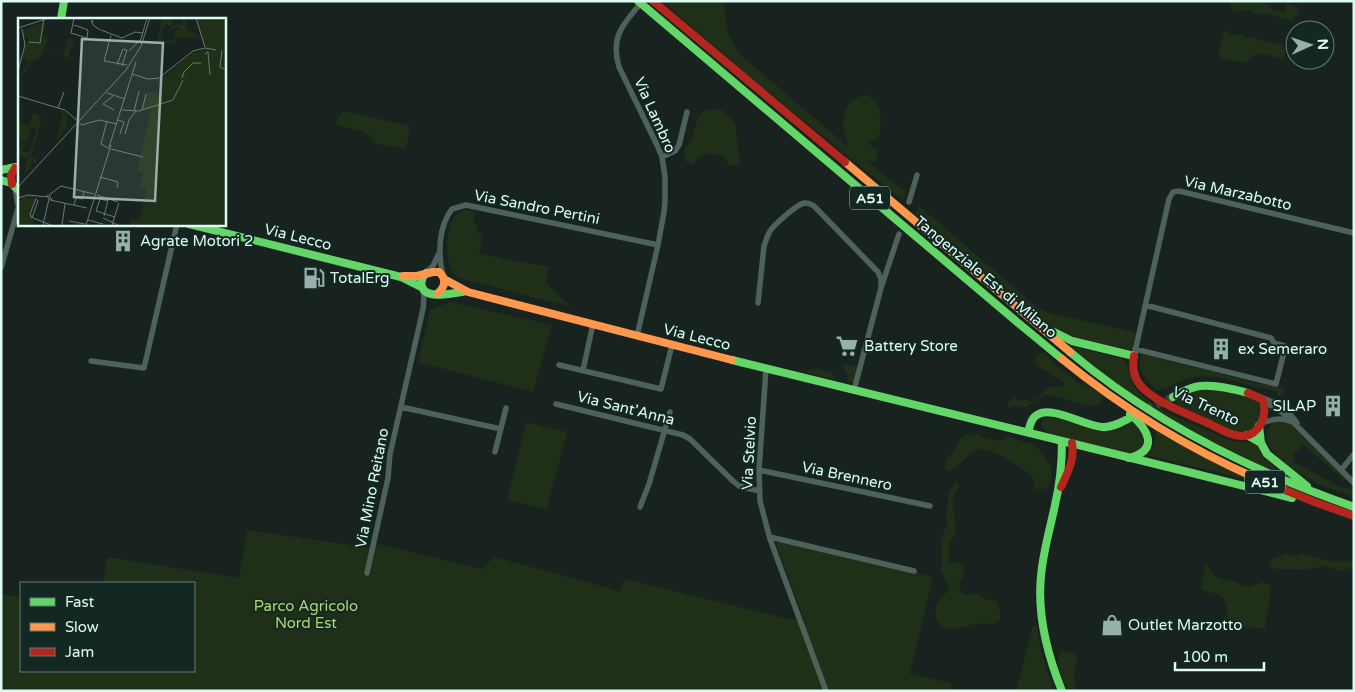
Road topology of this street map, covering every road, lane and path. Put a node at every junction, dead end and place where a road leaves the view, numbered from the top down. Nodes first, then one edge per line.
1 (64, 1) edge
2 (638, 1) edge
3 (642, 1) edge
4 (653, 1) edge
5 (61, 18) edge
6 (687, 112) dead end
7 (662, 157) junction
8 (17, 167) edge
9 (1, 170) edge
10 (917, 175) dead end
11 (1, 180) edge
12 (15, 188) edge
13 (18, 201) edge
14 (909, 202) dead end
15 (18, 208) edge
16 (177, 225) edge
17 (193, 225) edge
18 (1354, 233) edge
19 (898, 234) dead end
20 (658, 245) junction
21 (440, 249) junction
22 (1, 268) edge
23 (426, 273) junction
24 (401, 276) junction
25 (443, 278) junction
26 (422, 288) junction
27 (881, 288) junction
28 (468, 292) junction
29 (998, 292) junction
30 (435, 294) junction
31 (758, 303) dead end
32 (1145, 306) junction
33 (423, 309) junction
34 (592, 324) junction
35 (637, 336) junction
36 (672, 345) junction
37 (1134, 353) junction
38 (91, 361) dead end
39 (559, 365) dead end
40 (766, 369) junction
41 (583, 370) junction
42 (854, 390) junction
43 (1105, 391) junction
44 (1173, 397) tunnel mouth
45 (1259, 397) junction
46 (556, 404) dead end
47 (1265, 405) junction
48 (402, 408) junction
49 (506, 408) dead end
50 (670, 412) dead end
51 (1128, 419) dead end
52 (1293, 422) junction
53 (1259, 425) junction
54 (1299, 427) junction
55 (501, 430) junction
56 (666, 430) junction
57 (1028, 432) junction
58 (1247, 435) junction
59 (1062, 441) junction
60 (1072, 443) junction
61 (1260, 443) junction
62 (495, 452) dead end
63 (1354, 454) edge
64 (1129, 458) junction
65 (759, 470) junction
66 (1341, 470) junction
67 (1354, 483) edge
68 (759, 491) junction
69 (1057, 496) junction
70 (1320, 496) junction
71 (1320, 504) junction
72 (930, 506) dead end
73 (640, 507) dead end
74 (1354, 507) edge
75 (1354, 516) edge
76 (770, 537) junction
77 (914, 571) dead end
78 (367, 572) dead end
79 (826, 691) edge
80 (1062, 691) edge

1 - 5 main road
2 - 43 main road, Tangenziale Est di Milano / A51
3 - 7 street, Via Lambro
4 - 29 main road, Tangenziale Est di Milano / A51
6 - 7 street
7 - 20 street, Via Lambro
8 - 9 main road
8 - 12 main road
10 - 14 street
11 - 12 main road
12 - 13 street
15 - 22 street
16 - 38 street
17 - 24 main road, Via Lecco
18 - 32 street, Via Marzabotto
19 - 27 street
20 - 21 street, Via Sandro Pertini
20 - 35 street, Via Lambro
21 - 23 street
21 - 25 street
23 - 24 main road, Via Lecco
23 - 25 main road, Via Lecco
23 - 26 main road
24 - 26 main road, Via Lecco
25 - 28 main road, Via Lecco
25 - 30 main road
26 - 30 main road, Via Lecco
26 - 33 street, Via Mino Reitano
27 - 31 street
27 - 42 street
28 - 30 main road, Via Lecco
28 - 34 main road, Via Lecco
29 - 37 main road
29 - 70 main road, Tangenziale Est di Milano / A51
30 - 33 street, Via Mino Reitano
32 - 37 street, Via Marzabotto
32 - 37 street
33 - 48 street, Via Mino Reitano
34 - 35 main road, Via Lecco
34 - 41 street
35 - 36 main road, Via Lecco
36 - 40 main road, Via Lecco
36 - 41 street
37 - 58 main road, Via Trento
39 - 41 street
40 - 42 main road
40 - 65 street, Via Stelvio
42 - 57 main road
43 - 64 main road
43 - 71 main road, Tangenziale Est di Milano / A51
44 - 45 main road, Via Trento
45 - 47 main road
45 - 54 street
46 - 56 street, Via Sant'Anna
47 - 52 street
47 - 53 main road, Via Trento
48 - 55 street
48 - 78 street, Via Mino Reitano
49 - 55 street
50 - 56 street
51 - 57 main road
52 - 53 street
52 - 54 street
53 - 58 main road, Via Trento
53 - 61 main road
54 - 66 street
55 - 62 street
56 - 68 street, Via Sant'Anna
56 - 73 street
57 - 59 main road
58 - 61 main road
59 - 60 main road
59 - 69 main road
60 - 64 main road
60 - 69 main road
61 - 70 main road
63 - 66 street
64 - 71 main road
65 - 68 street, Via Stelvio
65 - 72 street, Via Brennero
66 - 67 street
68 - 76 street, Via Stelvio
69 - 80 main road
70 - 74 main road, Tangenziale Est di Milano / A51
71 - 75 main road, Tangenziale Est di Milano / A51
76 - 77 street
76 - 79 street, Via Stelvio

